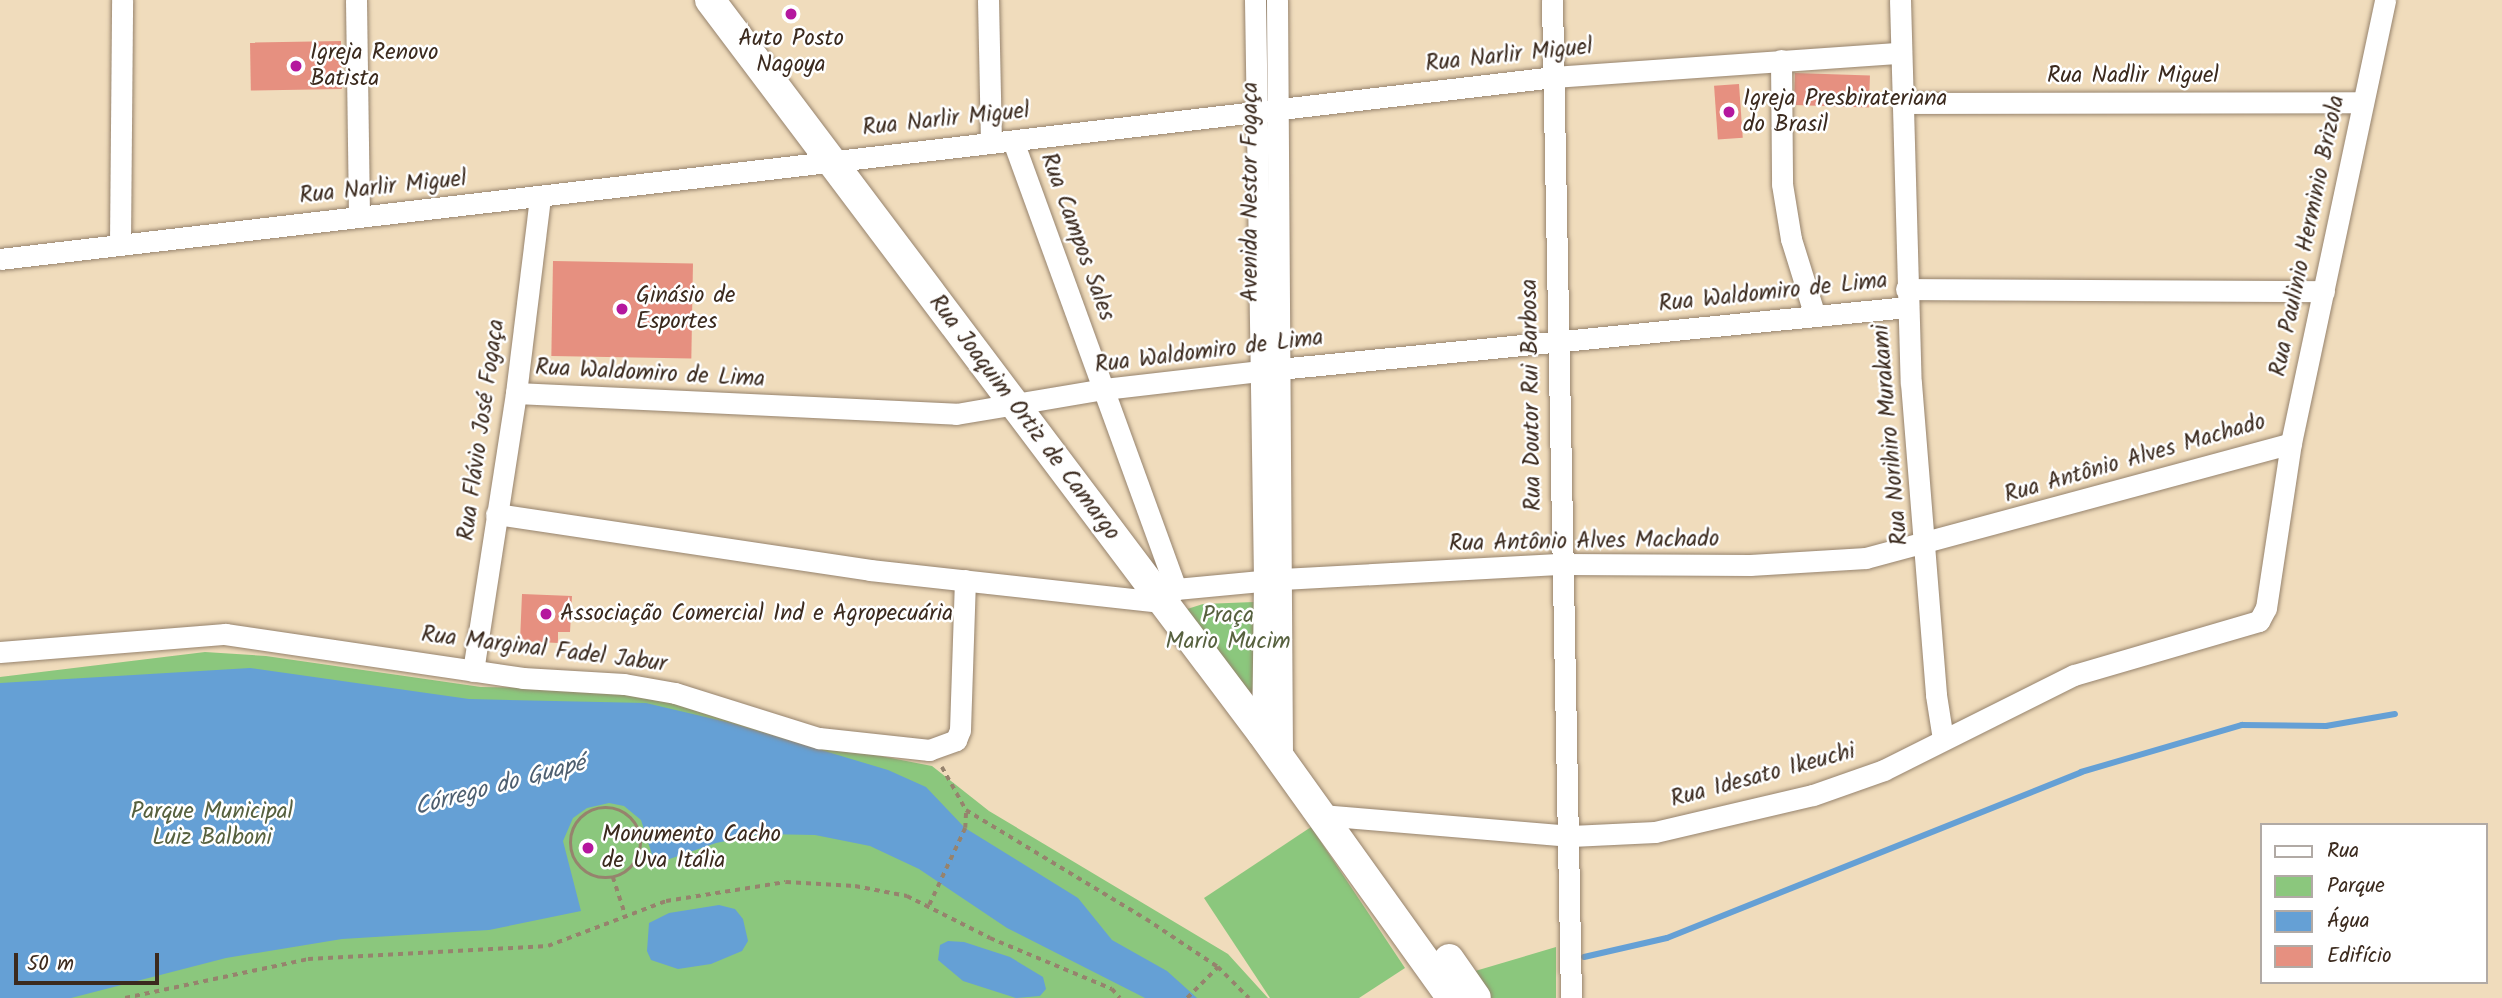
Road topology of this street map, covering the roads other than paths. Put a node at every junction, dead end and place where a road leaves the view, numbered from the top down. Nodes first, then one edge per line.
1 (122, 0) edge
2 (356, 0) edge
3 (710, 0) edge
4 (988, 0) edge
5 (1255, 0) edge
6 (1277, 0) edge
7 (1552, 0) edge
8 (1900, 0) edge
9 (2385, 0) edge
10 (1900, 53) junction
11 (1781, 60) junction
12 (1553, 77) junction
13 (2364, 102) junction
14 (1902, 103) junction
15 (1266, 110) junction
16 (991, 141) junction
17 (1013, 141) junction
18 (830, 158) junction
19 (540, 197) junction
20 (359, 218) junction
21 (120, 243) junction
22 (0, 259) edge
23 (2324, 291) junction
24 (1907, 298) junction
25 (1814, 313) junction
26 (1557, 342) junction
27 (1269, 370) junction
28 (1104, 389) junction
29 (516, 393) junction
30 (1014, 406) junction
31 (2291, 443) junction
32 (496, 514) junction
33 (1927, 545) junction
34 (1563, 564) junction
35 (965, 580) junction
36 (1273, 580) junction
37 (1168, 595) junction
38 (2266, 608) joint
39 (0, 652) edge
40 (472, 671) junction
41 (1262, 733) junction
42 (1943, 739) junction
43 (1282, 761) junction
44 (1329, 826) junction
45 (1571, 836) junction
46 (1452, 998) edge
47 (1476, 998) edge
48 (1571, 998) edge

1 - 21 street
2 - 20 street
3 - 18 main road, Rua Joaquim Ortiz de Camargo
4 - 16 street
5 - 15 street, Avenida Nestor Fogaça
6 - 15 street, Avenida Nestor Fogaça
7 - 12 street, Rua Doutor Rui Barbosa
8 - 10 street, Rua Norihiro Murakami
9 - 13 street, Rua Paulinio Herminio Brizola
10 - 11 street, Rua Narlir Miguel
10 - 14 street, Rua Norihiro Murakami
11 - 12 street, Rua Narlir Miguel
11 - 25 street
12 - 15 street, Rua Narlir Miguel
12 - 26 street, Rua Doutor Rui Barbosa
13 - 14 street, Rua Nadlir Miguel
13 - 23 street, Rua Paulinio Herminio Brizola
14 - 24 street, Rua Norihiro Murakami
15 - 17 street, Rua Narlir Miguel
15 - 27 street, Avenida Nestor Fogaça
16 - 17 street, Rua Narlir Miguel
16 - 18 street, Rua Narlir Miguel
17 - 28 street, Rua Campos Sales
18 - 19 street, Rua Narlir Miguel
18 - 30 main road, Rua Joaquim Ortiz de Camargo
19 - 20 street, Rua Narlir Miguel
19 - 29 street, Rua Flávio José Fogaça
20 - 21 street, Rua Narlir Miguel
21 - 22 street, Rua Narlir Miguel
23 - 24 street, Rua Waldomiro de Lima
23 - 31 street, Rua Paulinio Herminio Brizola
24 - 25 street, Rua Waldomiro de Lima
24 - 33 street, Rua Norihiro Murakami
25 - 26 street, Rua Waldomiro de Lima
26 - 27 street, Rua Waldomiro de Lima
26 - 34 street, Rua Doutor Rui Barbosa
27 - 28 street, Rua Waldomiro de Lima
27 - 36 street, Avenida Nestor Fogaça
28 - 30 street, Rua Waldomiro de Lima
28 - 37 street, Rua Campos Sales
29 - 30 street, Rua Waldomiro de Lima
29 - 32 street, Rua Flávio José Fogaça
30 - 37 main road, Rua Joaquim Ortiz de Camargo
31 - 33 street, Rua Antônio Alves Machado
31 - 38 street, Rua Paulinio Herminio Brizola
32 - 35 street, Rua Antônio Alves Machado
32 - 40 street, Rua Flávio José Fogaça
33 - 34 street, Rua Antônio Alves Machado
33 - 42 street, Rua Norihiro Murakami
34 - 36 street, Rua Antônio Alves Machado
34 - 45 street, Rua Doutor Rui Barbosa
35 - 37 street, Rua Antônio Alves Machado
35 - 40 street, Rua Marginal Fadel Jabur
36 - 37 street, Rua Antônio Alves Machado
36 - 41 street, Avenida Nestor Fogaça
36 - 43 street, Avenida Nestor Fogaça
37 - 41 main road, Rua Joaquim Ortiz de Camargo
38 - 42 street, Rua Idesato Ikeuchi
39 - 40 street, Rua Marginal Fadel Jabur
41 - 43 main road, Rua Joaquim Ortiz de Camargo
42 - 45 street, Rua Idesato Ikeuchi
43 - 44 main road, Rua Joaquim Ortiz de Camargo
44 - 45 street, Rua Idesato Ikeuchi
44 - 46 main road, Rua Joaquim Ortiz de Camargo
44 - 47 main road, Rua Joaquim Ortiz de Camargo
45 - 48 street, Rua Doutor Rui Barbosa

